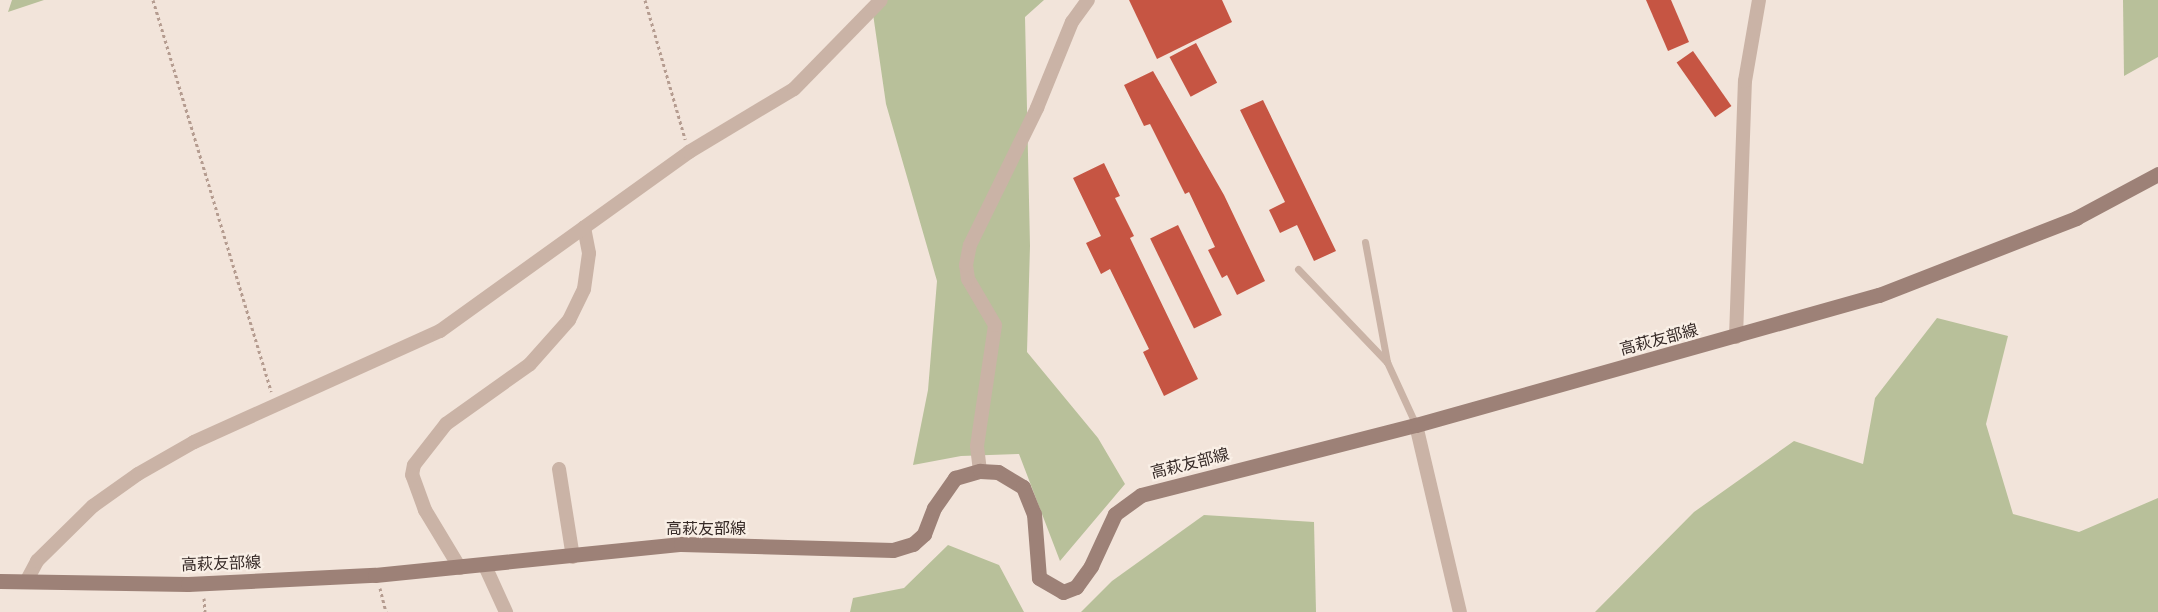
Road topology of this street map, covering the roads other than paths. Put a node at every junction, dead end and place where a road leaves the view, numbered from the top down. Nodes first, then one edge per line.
1 (881, 0) edge
2 (1088, 0) edge
3 (1759, 0) edge
4 (2158, 174) edge
5 (584, 227) junction
6 (1365, 242) dead end
7 (1298, 269) dead end
8 (1736, 338) junction
9 (1387, 362) junction
10 (1416, 425) junction
11 (559, 469) dead end
12 (980, 471) junction
13 (573, 556) junction
14 (485, 567) junction
15 (460, 568) junction
16 (0, 581) edge
17 (26, 582) junction
18 (506, 612) edge
19 (1460, 612) edge

1 - 5 street
2 - 12 street
3 - 8 street
4 - 8 main road, 高萩友部線
5 - 15 street
5 - 17 street
6 - 9 lane
7 - 9 lane
8 - 10 main road, 高萩友部線
9 - 10 lane
10 - 12 main road, 高萩友部線
10 - 19 street
11 - 13 street
12 - 13 main road, 高萩友部線
13 - 14 main road, 高萩友部線
14 - 15 main road, 高萩友部線
14 - 18 street
15 - 17 main road, 高萩友部線
16 - 17 main road, 高萩友部線

